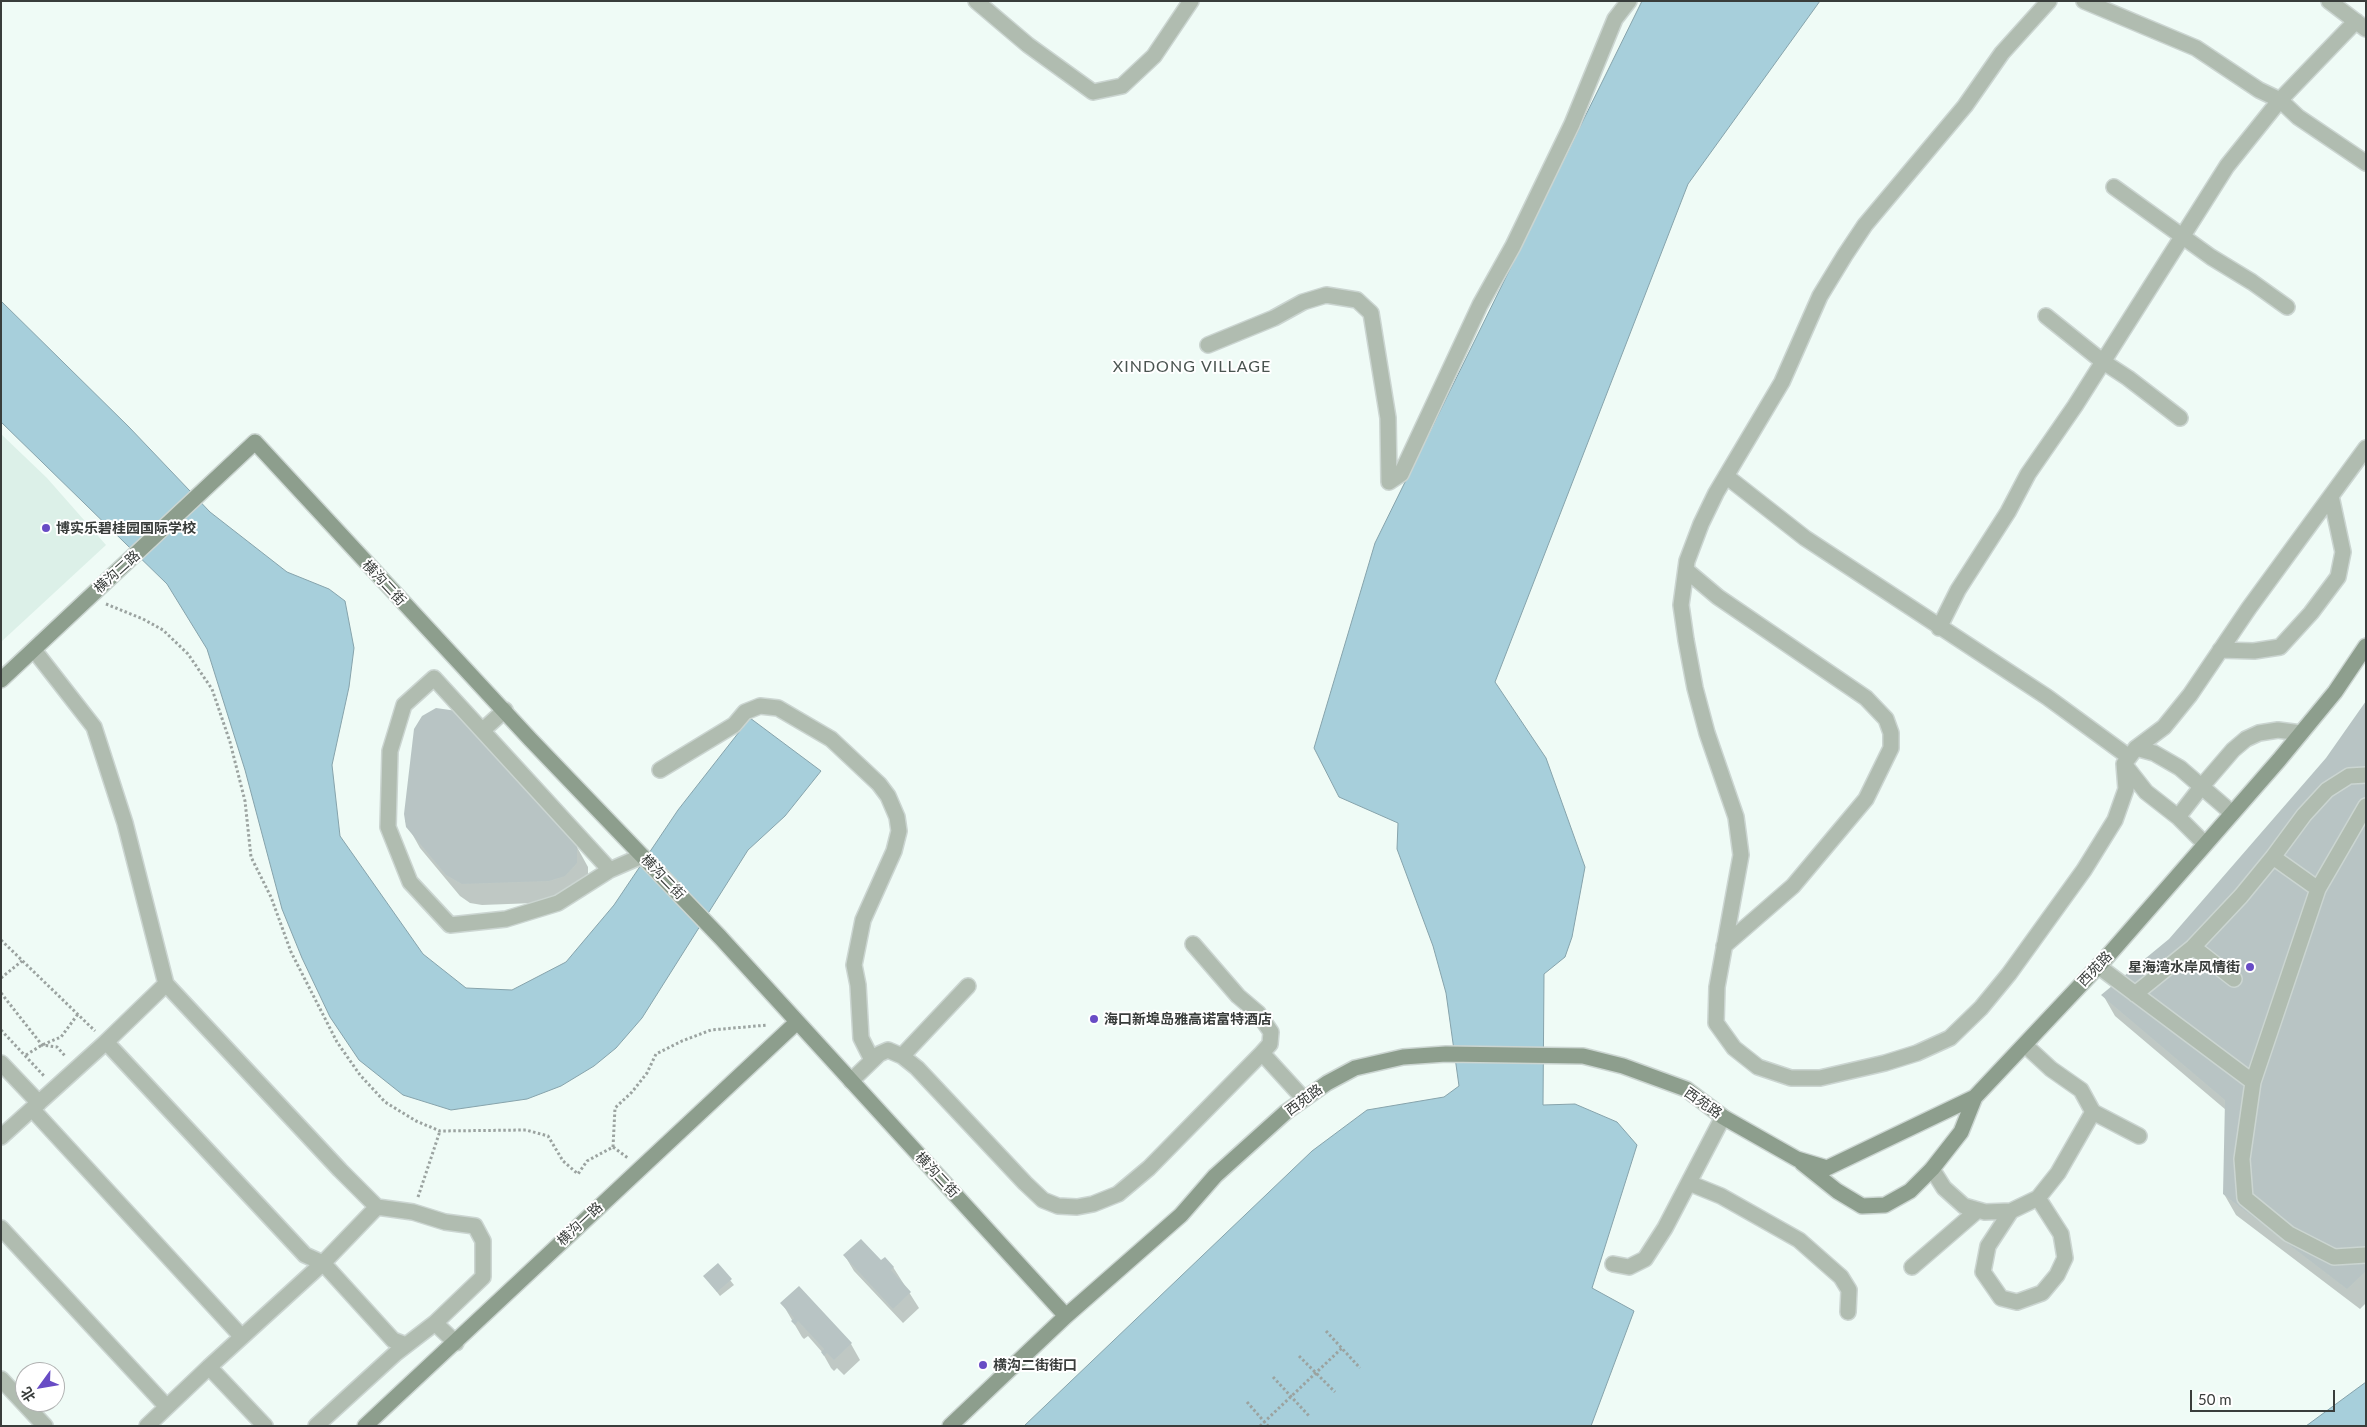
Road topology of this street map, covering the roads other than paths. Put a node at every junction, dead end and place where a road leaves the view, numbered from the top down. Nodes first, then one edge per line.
1 (976, 1) edge
2 (1191, 1) edge
3 (1628, 1) edge
4 (2049, 1) edge
5 (2084, 1) edge
6 (2329, 1) edge
7 (2361, 25) edge
8 (2280, 100) junction
9 (2366, 163) edge
10 (2114, 187) dead end
11 (2182, 236) junction
12 (2287, 307) dead end
13 (2046, 316) dead end
14 (1208, 344) dead end
15 (2102, 360) junction
16 (2180, 418) dead end
17 (255, 442) joint
18 (2366, 448) edge
19 (1726, 476) junction
20 (2331, 496) junction
21 (1686, 570) junction
22 (1940, 628) junction
23 (2366, 646) edge
24 (34, 650) junction
25 (2220, 650) junction
26 (1, 680) edge
27 (505, 710) junction
28 (483, 730) junction
29 (2301, 733) junction
30 (2130, 756) junction
31 (660, 770) dead end
32 (2366, 775) edge
33 (2202, 786) junction
34 (2366, 806) edge
35 (2232, 813) junction
36 (2178, 817) junction
37 (2205, 844) junction
38 (642, 856) junction
39 (2274, 856) junction
40 (610, 870) junction
41 (2318, 889) junction
42 (1193, 944) dead end
43 (1724, 946) junction
44 (2193, 947) junction
45 (2098, 966) junction
46 (2234, 979) dead end
47 (166, 984) junction
48 (968, 986) dead end
49 (2136, 994) junction
50 (796, 1023) junction
51 (106, 1042) junction
52 (2025, 1044) junction
53 (1262, 1053) junction
54 (902, 1056) junction
55 (872, 1060) junction
56 (1, 1063) edge
57 (851, 1081) junction
58 (2253, 1082) junction
59 (1975, 1097) junction
60 (1304, 1099) junction
61 (35, 1106) junction
62 (2093, 1112) junction
63 (1723, 1117) junction
64 (2139, 1136) dead end
65 (1, 1137) edge
66 (1798, 1159) junction
67 (1932, 1169) junction
68 (1689, 1183) junction
69 (2038, 1198) junction
70 (377, 1207) junction
71 (1978, 1210) junction
72 (2011, 1211) junction
73 (1, 1228) edge
74 (2366, 1255) edge
75 (323, 1263) junction
76 (1613, 1264) dead end
77 (1912, 1267) dead end
78 (1848, 1312) dead end
79 (1066, 1316) junction
80 (435, 1323) junction
81 (242, 1337) junction
82 (456, 1342) junction
83 (406, 1346) junction
84 (209, 1367) junction
85 (1, 1378) edge
86 (167, 1407) junction
87 (45, 1426) edge
88 (147, 1426) edge
89 (265, 1426) edge
90 (316, 1426) edge
91 (365, 1426) edge
92 (950, 1426) edge

1 - 2 street
3 - 14 street
4 - 19 street
5 - 8 street
6 - 7 street
7 - 8 street
8 - 9 street
8 - 11 street
10 - 11 street
11 - 12 street
11 - 15 street
13 - 15 street
15 - 16 street
15 - 22 street
17 - 24 street, 横沟二路
17 - 27 street, 横沟二街
18 - 20 street
19 - 21 street
19 - 22 street
20 - 25 street
20 - 25 street
21 - 43 street
21 - 43 street
22 - 30 street
23 - 29 street, 西苑路
24 - 26 street, 横沟二路
24 - 47 street
25 - 30 street
27 - 28 street
27 - 38 street, 横沟二街
28 - 40 street
28 - 40 street
29 - 33 street
29 - 35 street, 西苑路
30 - 33 street
30 - 36 street
30 - 43 street
31 - 55 street
32 - 39 street
33 - 35 street
33 - 36 street
34 - 41 street
35 - 37 street, 西苑路
36 - 37 street
37 - 45 street, 西苑路
38 - 40 street
38 - 50 street, 横沟二街
39 - 41 street
39 - 44 street
41 - 58 street
42 - 53 street
44 - 46 street
44 - 49 street
45 - 49 street
45 - 52 street, 西苑路
47 - 51 street
47 - 70 street
48 - 54 street
49 - 58 street
50 - 57 street, 横沟二街
50 - 82 street, 横沟一路
51 - 61 street
51 - 75 street
52 - 59 street, 西苑路
52 - 62 street
53 - 54 street
53 - 60 street
54 - 55 street
55 - 57 street
56 - 61 street
57 - 79 street, 横沟二街
58 - 74 street
59 - 66 street, 西苑路
59 - 67 street
60 - 63 street, 西苑路
60 - 79 street, 西苑路
61 - 65 street
61 - 81 street
62 - 64 street
62 - 69 street
63 - 66 street, 西苑路
63 - 68 street
66 - 67 street
67 - 71 street
68 - 76 street
68 - 78 street
69 - 72 street
69 - 72 street
70 - 75 street
70 - 80 street
71 - 72 street
71 - 77 street
73 - 86 street
75 - 81 street
75 - 83 street
79 - 92 street, 西苑路
80 - 82 street
80 - 83 street
81 - 84 street
82 - 91 street, 横沟一路
83 - 90 street
84 - 86 street
84 - 89 street
85 - 87 street
86 - 88 street

